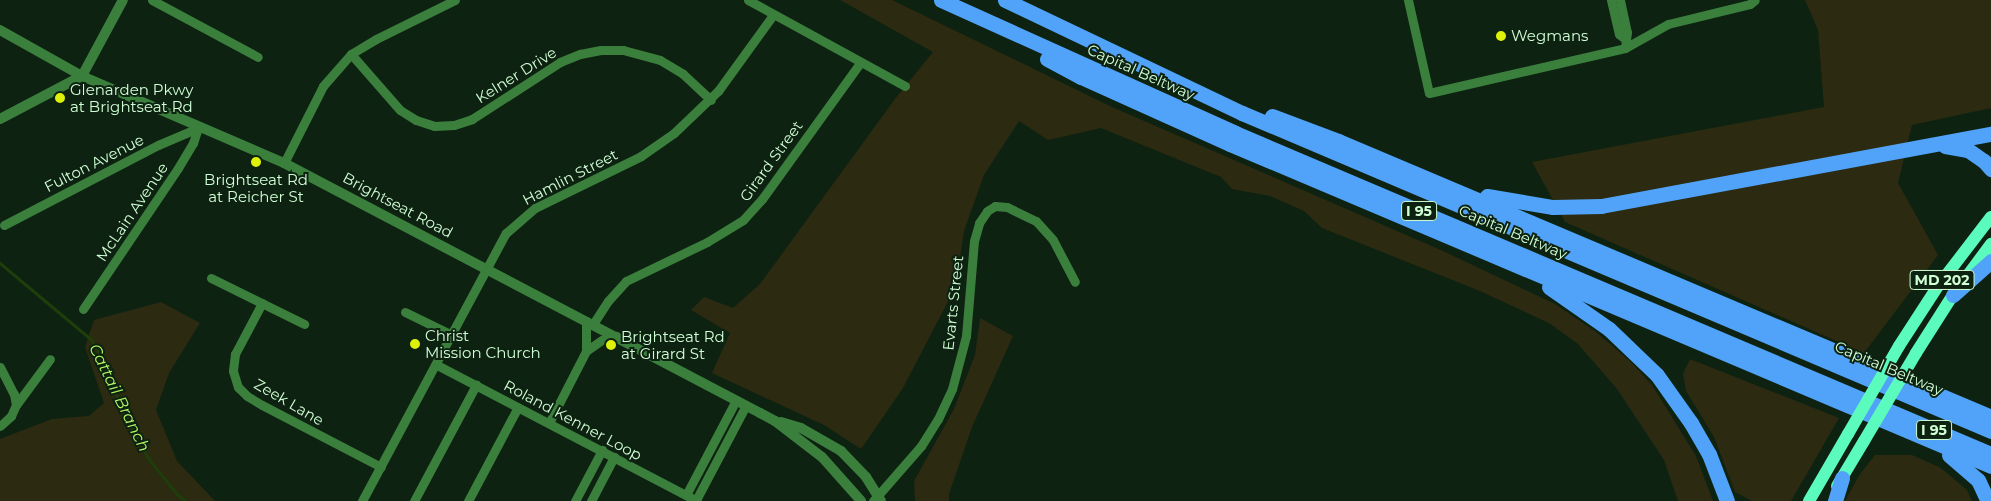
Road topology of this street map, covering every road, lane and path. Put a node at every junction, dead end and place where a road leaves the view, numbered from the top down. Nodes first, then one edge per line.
1 (123, 0) edge
2 (152, 0) edge
3 (455, 0) edge
4 (748, 0) edge
5 (941, 0) edge
6 (1005, 0) edge
7 (1408, 0) edge
8 (1611, 0) edge
9 (1620, 0) edge
10 (1755, 0) edge
11 (963, 11) junction
12 (773, 15) junction
13 (0, 30) edge
14 (1625, 43) junction
15 (351, 54) junction
16 (258, 57) dead end
17 (860, 63) junction
18 (1163, 74) junction
19 (82, 76) junction
20 (904, 86) dead end
21 (711, 100) junction
22 (0, 119) edge
23 (198, 128) junction
24 (1991, 134) edge
25 (1893, 153) junction
26 (284, 163) junction
27 (1991, 169) edge
28 (1433, 181) junction
29 (1991, 217) edge
30 (4, 225) dead end
31 (1991, 244) edge
32 (1488, 253) junction
33 (1991, 261) edge
34 (486, 268) junction
35 (211, 278) dead end
36 (1075, 282) dead end
37 (1953, 295) junction
38 (262, 303) junction
39 (84, 309) dead end
40 (405, 312) dead end
41 (590, 323) junction
42 (304, 324) dead end
43 (452, 335) junction
44 (616, 336) junction
45 (586, 351) junction
46 (50, 359) dead end
47 (437, 365) junction
48 (0, 367) edge
49 (476, 385) junction
50 (1947, 398) junction
51 (741, 402) junction
52 (16, 404) junction
53 (518, 407) junction
54 (1991, 408) edge
55 (1991, 417) edge
56 (775, 421) junction
57 (549, 422) junction
58 (0, 426) edge
59 (1991, 430) edge
60 (1925, 438) junction
61 (602, 450) junction
62 (1991, 454) edge
63 (614, 457) junction
64 (1991, 466) edge
65 (381, 467) junction
66 (1842, 478) junction
67 (686, 495) junction
68 (878, 499) edge
69 (362, 501) edge
70 (414, 501) edge
71 (468, 501) edge
72 (575, 501) edge
73 (591, 501) edge
74 (696, 501) edge
75 (861, 501) edge
76 (1727, 501) edge
77 (1809, 501) edge
78 (1828, 501) edge
79 (1835, 501) edge
80 (1988, 501) edge

1 - 19 street
2 - 16 street
3 - 15 street
4 - 12 street
5 - 11 highway, Capital Beltway / I 95
6 - 18 highway, Capital Beltway / I 95
7 - 14 street
8 - 14 street
9 - 14 street
10 - 14 street
11 - 32 highway
11 - 62 highway, Capital Beltway / I 95
12 - 17 street
12 - 21 street, Hamlin Street
13 - 19 street, Brightseat Road
15 - 21 street, Kelner Drive
15 - 26 street
17 - 20 street
17 - 41 street, Girard Street
18 - 28 highway
18 - 59 highway, Capital Beltway / I 95
19 - 22 street
19 - 23 street, Brightseat Road
21 - 34 street, Hamlin Street
23 - 26 street, Brightseat Road
23 - 30 street, Fulton Avenue
23 - 39 street, McLain Avenue
24 - 25 highway
25 - 27 highway
25 - 28 highway
26 - 34 street, Brightseat Road
28 - 50 highway
29 - 77 main road, MD 202, bridge
31 - 37 main road, MD 202
32 - 60 highway
32 - 76 highway
33 - 37 highway
34 - 41 street, Brightseat Road
34 - 43 street, Hamlin Street
35 - 38 street
36 - 68 street, Evarts Street
37 - 66 main road, MD 202, bridge
38 - 42 street
38 - 65 street, Zeek Lane
40 - 43 street
41 - 44 street, Brightseat Road
41 - 45 street
43 - 47 street, Hamlin Street
44 - 45 street
44 - 51 street, Brightseat Road
45 - 57 street
46 - 52 street
47 - 49 street, Roland Kenner Loop
47 - 65 street, Hamlin Street
48 - 52 street
49 - 53 street, Roland Kenner Loop
49 - 70 street
50 - 54 highway
50 - 55 highway
51 - 56 street, Brightseat Road
51 - 67 street
51 - 74 street
52 - 58 street
53 - 57 street, Roland Kenner Loop
53 - 71 street
56 - 68 street, Brightseat Road
56 - 75 street, Brightseat Road
57 - 61 street, Roland Kenner Loop
60 - 64 highway
60 - 80 highway
61 - 63 street, Roland Kenner Loop
61 - 72 street
63 - 67 street, Roland Kenner Loop
63 - 73 street
65 - 69 street, Hamlin Street
66 - 78 main road, MD 202
66 - 79 highway
67 - 74 street, Roland Kenner Loop

